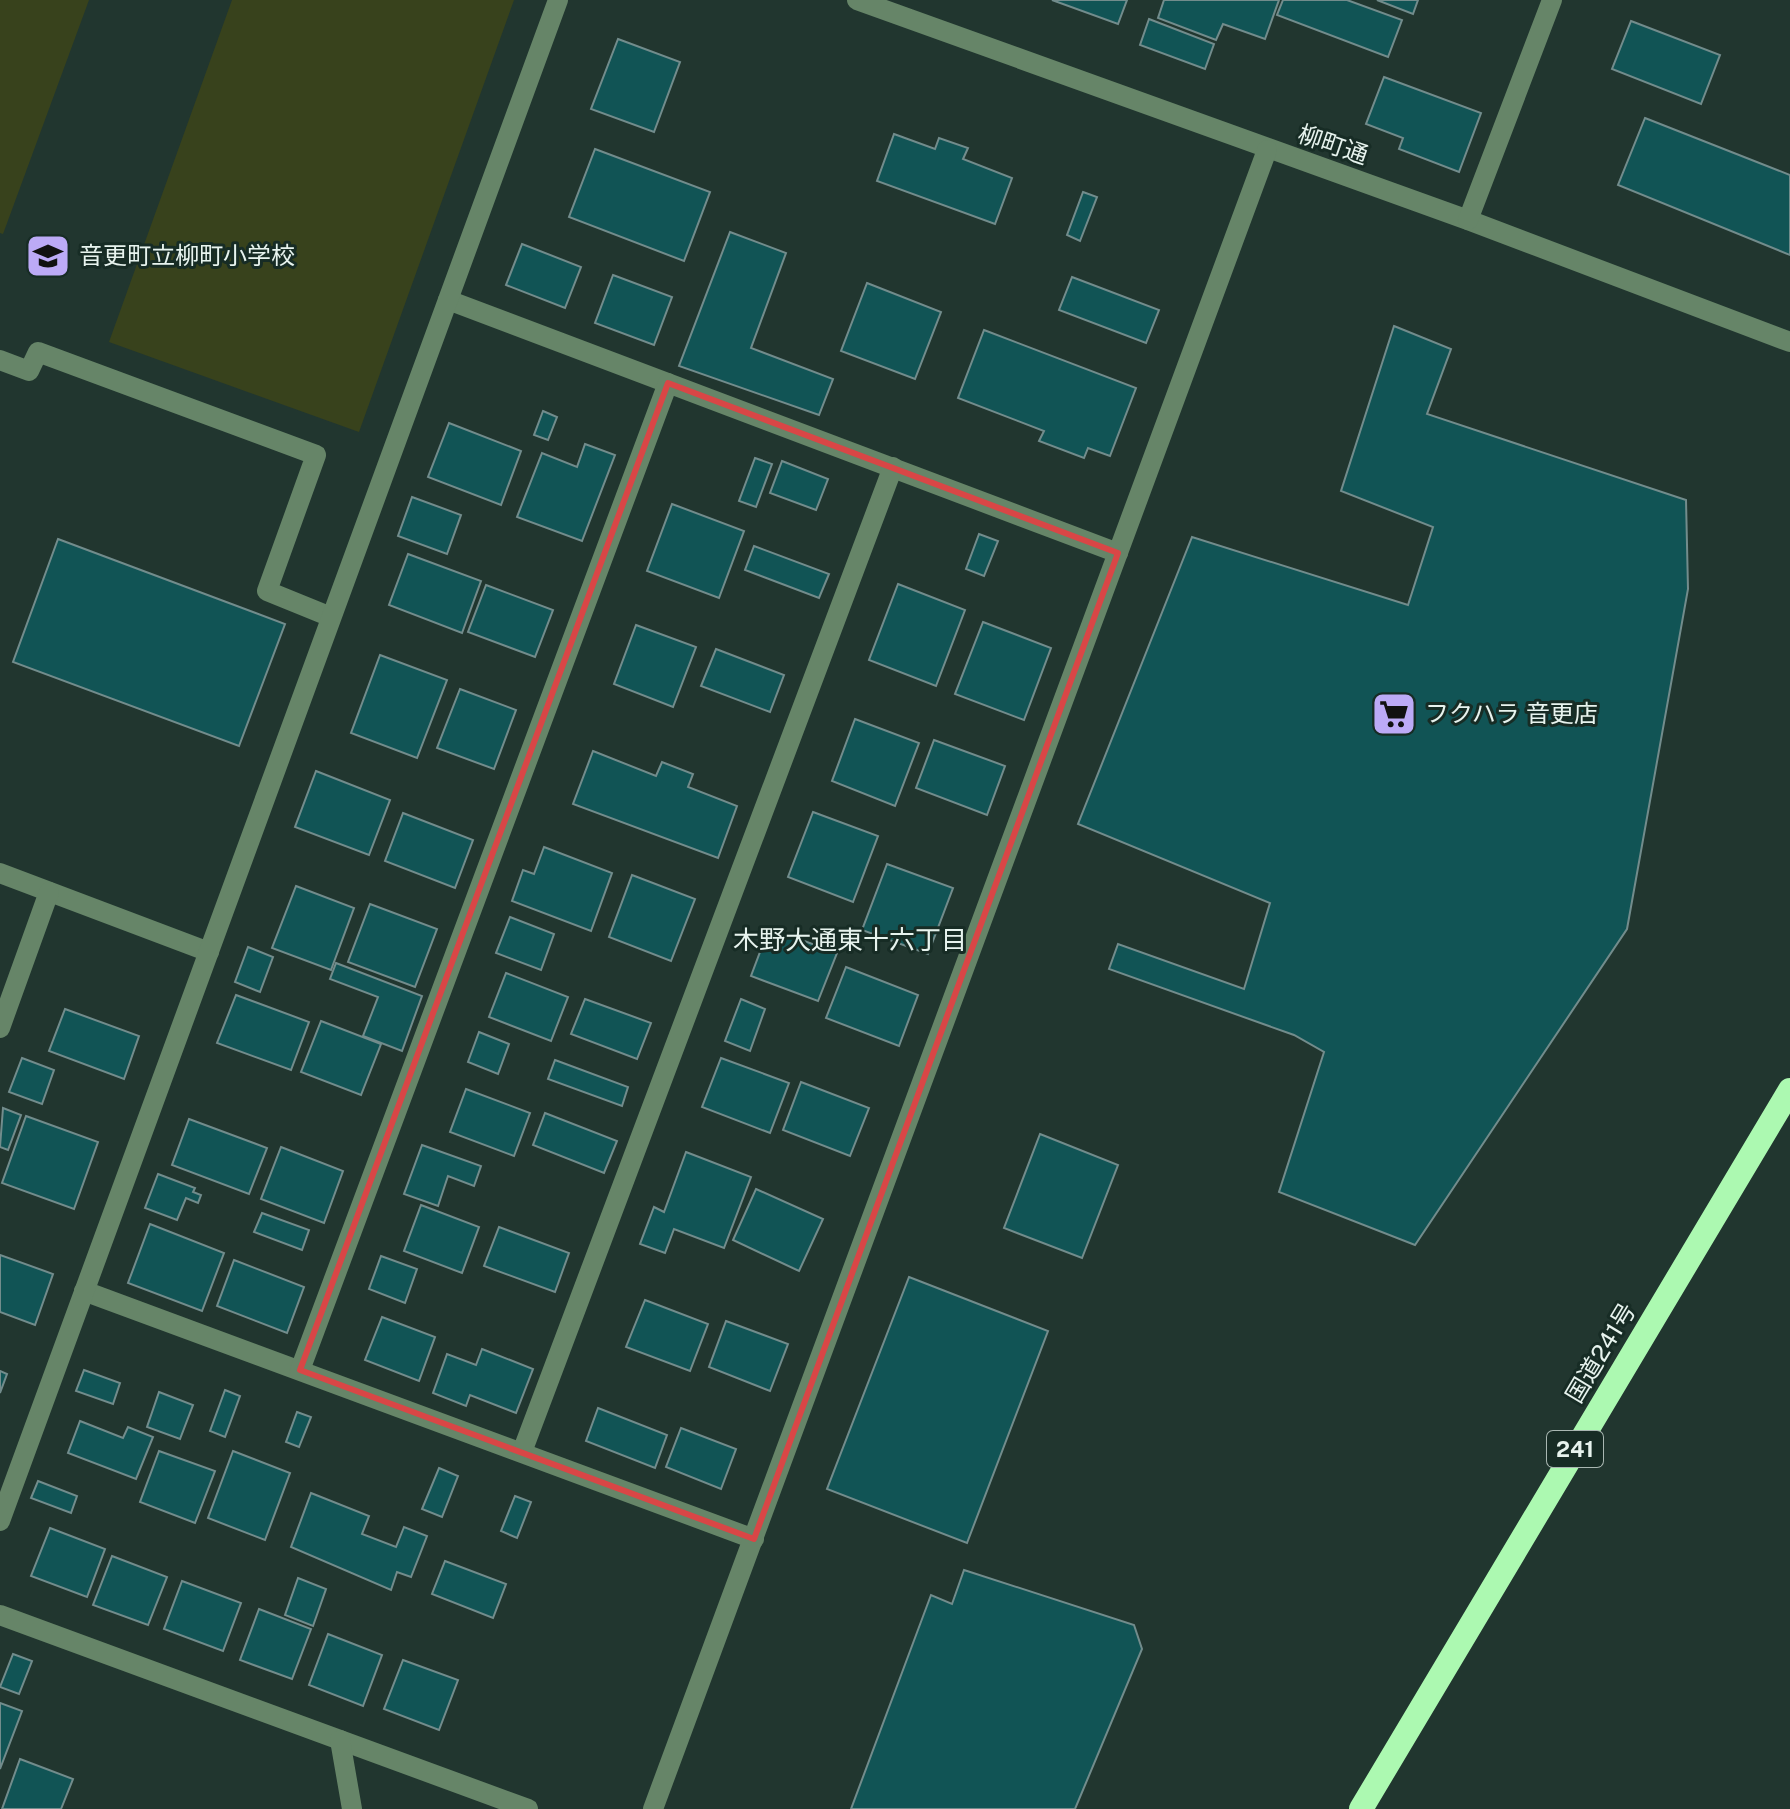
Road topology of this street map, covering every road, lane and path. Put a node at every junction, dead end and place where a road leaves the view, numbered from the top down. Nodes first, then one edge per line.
1 (558, 0) edge
2 (857, 0) edge
3 (1552, 0) edge
4 (1267, 150) junction
5 (1468, 220) junction
6 (448, 300) junction
7 (1790, 342) edge
8 (0, 360) edge
9 (668, 383) junction
10 (893, 467) junction
11 (1118, 553) junction
12 (331, 617) junction
13 (0, 873) edge
14 (49, 892) junction
15 (209, 952) junction
16 (0, 1028) edge
17 (1790, 1090) edge
18 (84, 1291) junction
19 (300, 1370) junction
20 (522, 1452) junction
21 (0, 1521) edge
22 (754, 1539) junction
23 (0, 1615) edge
24 (340, 1740) junction
25 (352, 1809) edge
26 (528, 1809) edge
27 (653, 1809) edge
28 (1361, 1809) edge

1 - 6 street
2 - 4 street, 柳町通
3 - 5 street
4 - 5 street, 柳町通
4 - 11 street
5 - 7 street, 柳町通
6 - 9 street
6 - 12 street
8 - 12 street
9 - 10 street
9 - 19 street
10 - 11 street
10 - 20 street
11 - 22 street
12 - 15 street
13 - 14 street
14 - 15 street
14 - 16 street
15 - 18 street
17 - 28 highway, 国道241号 / 241
18 - 19 street
18 - 21 street
19 - 20 street
20 - 22 street
22 - 27 street
23 - 24 street
24 - 25 street
24 - 26 street

